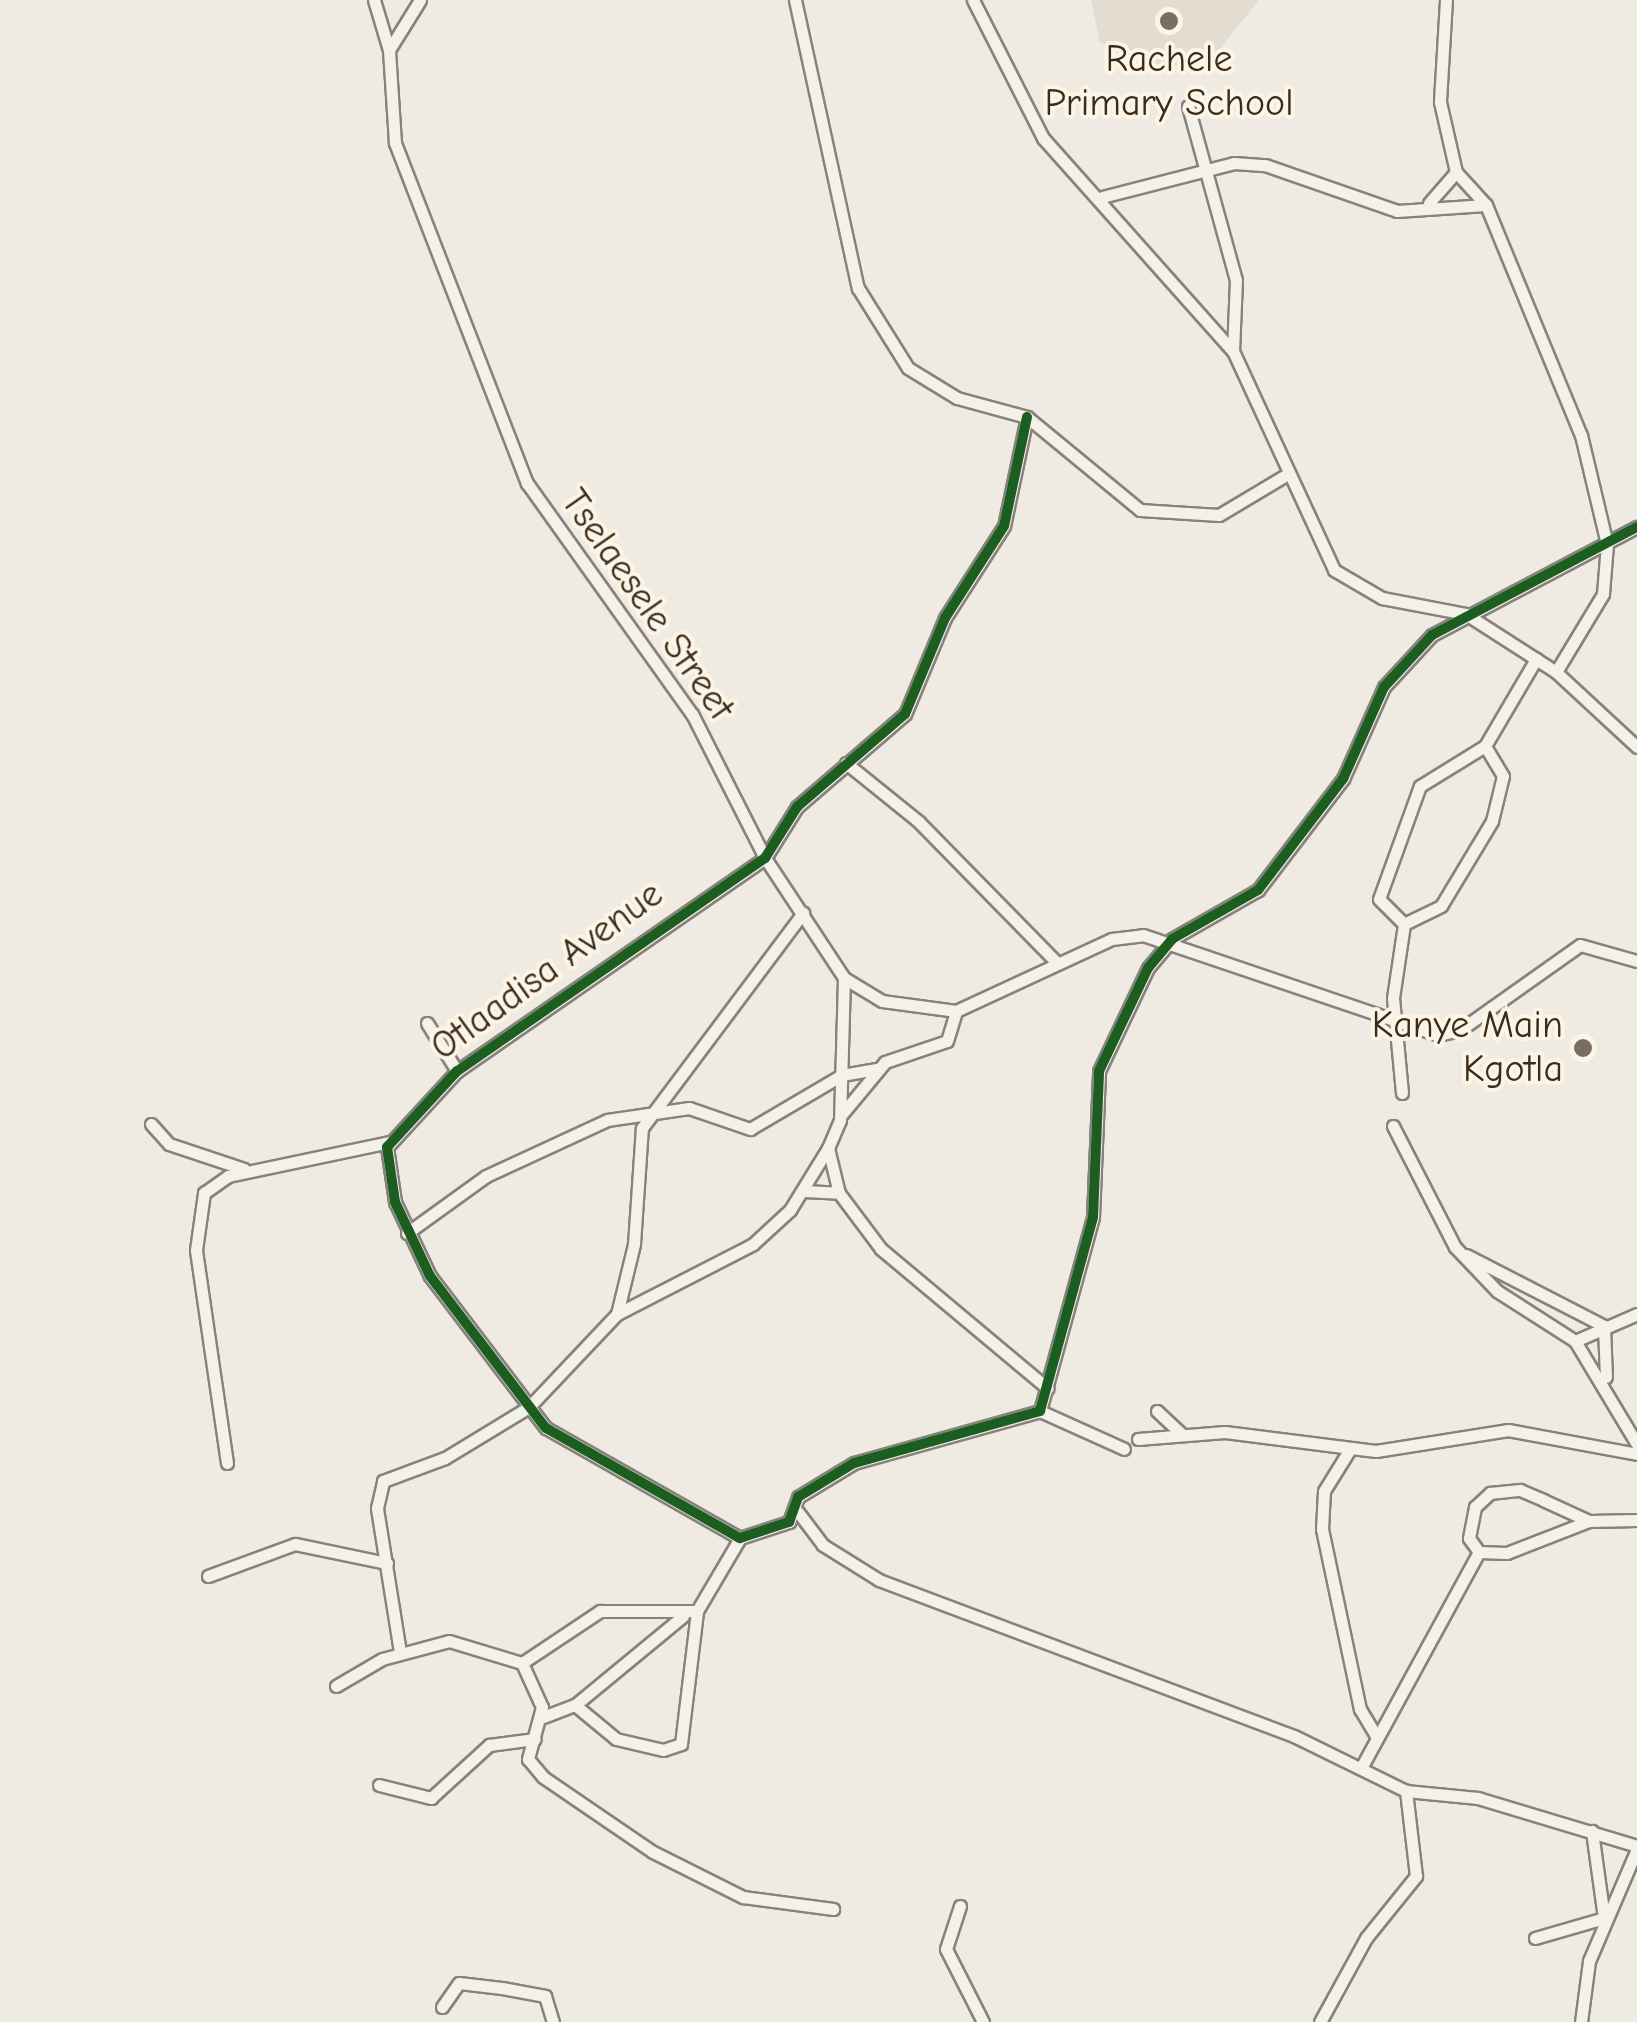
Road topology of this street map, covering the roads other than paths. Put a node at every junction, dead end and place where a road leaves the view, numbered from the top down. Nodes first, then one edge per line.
1 (374, 0) edge
2 (420, 0) edge
3 (795, 0) edge
4 (974, 0) edge
5 (1446, 0) edge
6 (389, 50) junction
7 (1188, 106) dead end
8 (1456, 172) junction
9 (1202, 177) junction
10 (1102, 196) junction
11 (1429, 204) junction
12 (1486, 205) junction
13 (1234, 350) junction
14 (1027, 416) junction
15 (1286, 475) junction
16 (1637, 527) edge
17 (1608, 544) junction
18 (1466, 614) junction
19 (1536, 658) junction
20 (1556, 672) junction
21 (1485, 746) junction
22 (1637, 746) edge
23 (846, 763) junction
24 (765, 858) junction
25 (803, 913) junction
26 (1404, 924) junction
27 (1172, 939) junction
28 (1637, 961) edge
29 (1056, 962) junction
30 (844, 978) junction
31 (956, 1012) junction
32 (1394, 1020) junction
33 (426, 1023) dead end
34 (876, 1069) junction
35 (458, 1071) junction
36 (842, 1075) junction
37 (1402, 1093) dead end
38 (649, 1114) junction
39 (840, 1120) junction
40 (151, 1124) dead end
41 (1392, 1126) dead end
42 (389, 1142) junction
43 (828, 1148) junction
44 (248, 1170) junction
45 (804, 1190) junction
46 (839, 1193) junction
47 (407, 1233) junction
48 (1461, 1253) junction
49 (1543, 1290) junction
50 (1534, 1310) junction
51 (617, 1314) junction
52 (1637, 1314) edge
53 (1604, 1326) junction
54 (1575, 1341) junction
55 (1607, 1381) junction
56 (1046, 1388) junction
57 (529, 1407) junction
58 (1040, 1411) junction
59 (1157, 1411) dead end
60 (1182, 1434) junction
61 (1138, 1439) dead end
62 (1637, 1444) edge
63 (1350, 1449) junction
64 (1124, 1450) dead end
65 (1637, 1454) edge
66 (227, 1463) dead end
67 (798, 1512) junction
68 (1637, 1520) edge
69 (1589, 1521) junction
70 (1622, 1525) junction
71 (1637, 1531) edge
72 (740, 1538) junction
73 (1479, 1552) junction
74 (387, 1562) junction
75 (208, 1576) dead end
76 (697, 1610) junction
77 (684, 1616) junction
78 (400, 1652) junction
79 (522, 1662) junction
80 (336, 1686) dead end
81 (575, 1705) junction
82 (544, 1716) junction
83 (1376, 1736) junction
84 (534, 1739) junction
85 (1360, 1768) junction
86 (379, 1784) dead end
87 (1406, 1791) junction
88 (1592, 1831) junction
89 (1637, 1848) edge
90 (960, 1906) dead end
91 (833, 1909) dead end
92 (1604, 1918) junction
93 (1535, 1938) dead end
94 (442, 2007) dead end
95 (1323, 2021) edge
96 (553, 2022) edge
97 (983, 2022) edge
98 (1581, 2022) edge

1 - 6 street, Tselaesele Street
2 - 6 street
3 - 14 street
4 - 10 street
5 - 8 street
6 - 24 street, Tselaesele Street
7 - 9 street
8 - 11 street
8 - 12 street
9 - 10 street
9 - 11 street
9 - 13 street
10 - 13 street
11 - 12 street
12 - 17 street
13 - 15 street
14 - 15 street
14 - 23 street, Otlaadisa Avenue
15 - 18 street
16 - 17 street
17 - 18 street
17 - 20 street
18 - 19 street
18 - 27 street
19 - 20 street
19 - 21 street
20 - 22 street
21 - 26 street
21 - 26 street
23 - 24 street, Otlaadisa Avenue
23 - 29 street
24 - 25 street, Tselaesele Street
24 - 35 street, Otlaadisa Avenue
25 - 30 street, Tselaesele Street
25 - 38 street
26 - 32 street
27 - 29 street
27 - 32 street
27 - 56 street
28 - 32 street
29 - 31 street
30 - 31 street, Tselaesele Street
30 - 36 street
31 - 34 street
32 - 37 street
33 - 35 street
34 - 36 street
34 - 39 street
35 - 42 street, Otlaadisa Avenue
36 - 38 street
36 - 39 street
38 - 47 street
38 - 51 street
39 - 43 street
40 - 44 street
41 - 48 street
42 - 44 street
42 - 47 street
43 - 45 street
43 - 46 street
44 - 66 street
45 - 46 street
45 - 51 street
46 - 56 street
47 - 57 street
48 - 49 street
48 - 50 street
49 - 50 street
49 - 53 street
50 - 54 street
51 - 57 street
52 - 53 street
53 - 54 street
53 - 55 street
54 - 55 street
55 - 62 street
56 - 58 street
57 - 72 street
57 - 74 street
58 - 64 street
58 - 67 street
59 - 60 street
60 - 61 street
60 - 63 street
63 - 65 street
63 - 83 street
67 - 72 street
67 - 85 street
68 - 70 street
69 - 70 street
69 - 73 street
69 - 73 street
70 - 71 street
72 - 76 street
73 - 83 street
74 - 75 street
74 - 78 street
76 - 77 street
76 - 81 street
77 - 79 street
77 - 81 street
78 - 79 street
78 - 80 street
79 - 82 street
81 - 82 street
82 - 84 street
83 - 85 street
84 - 86 street
84 - 91 street
85 - 87 street
87 - 88 street
87 - 95 street
88 - 89 street
88 - 92 street
89 - 92 street
90 - 97 street
92 - 93 street
92 - 98 street
94 - 96 street

